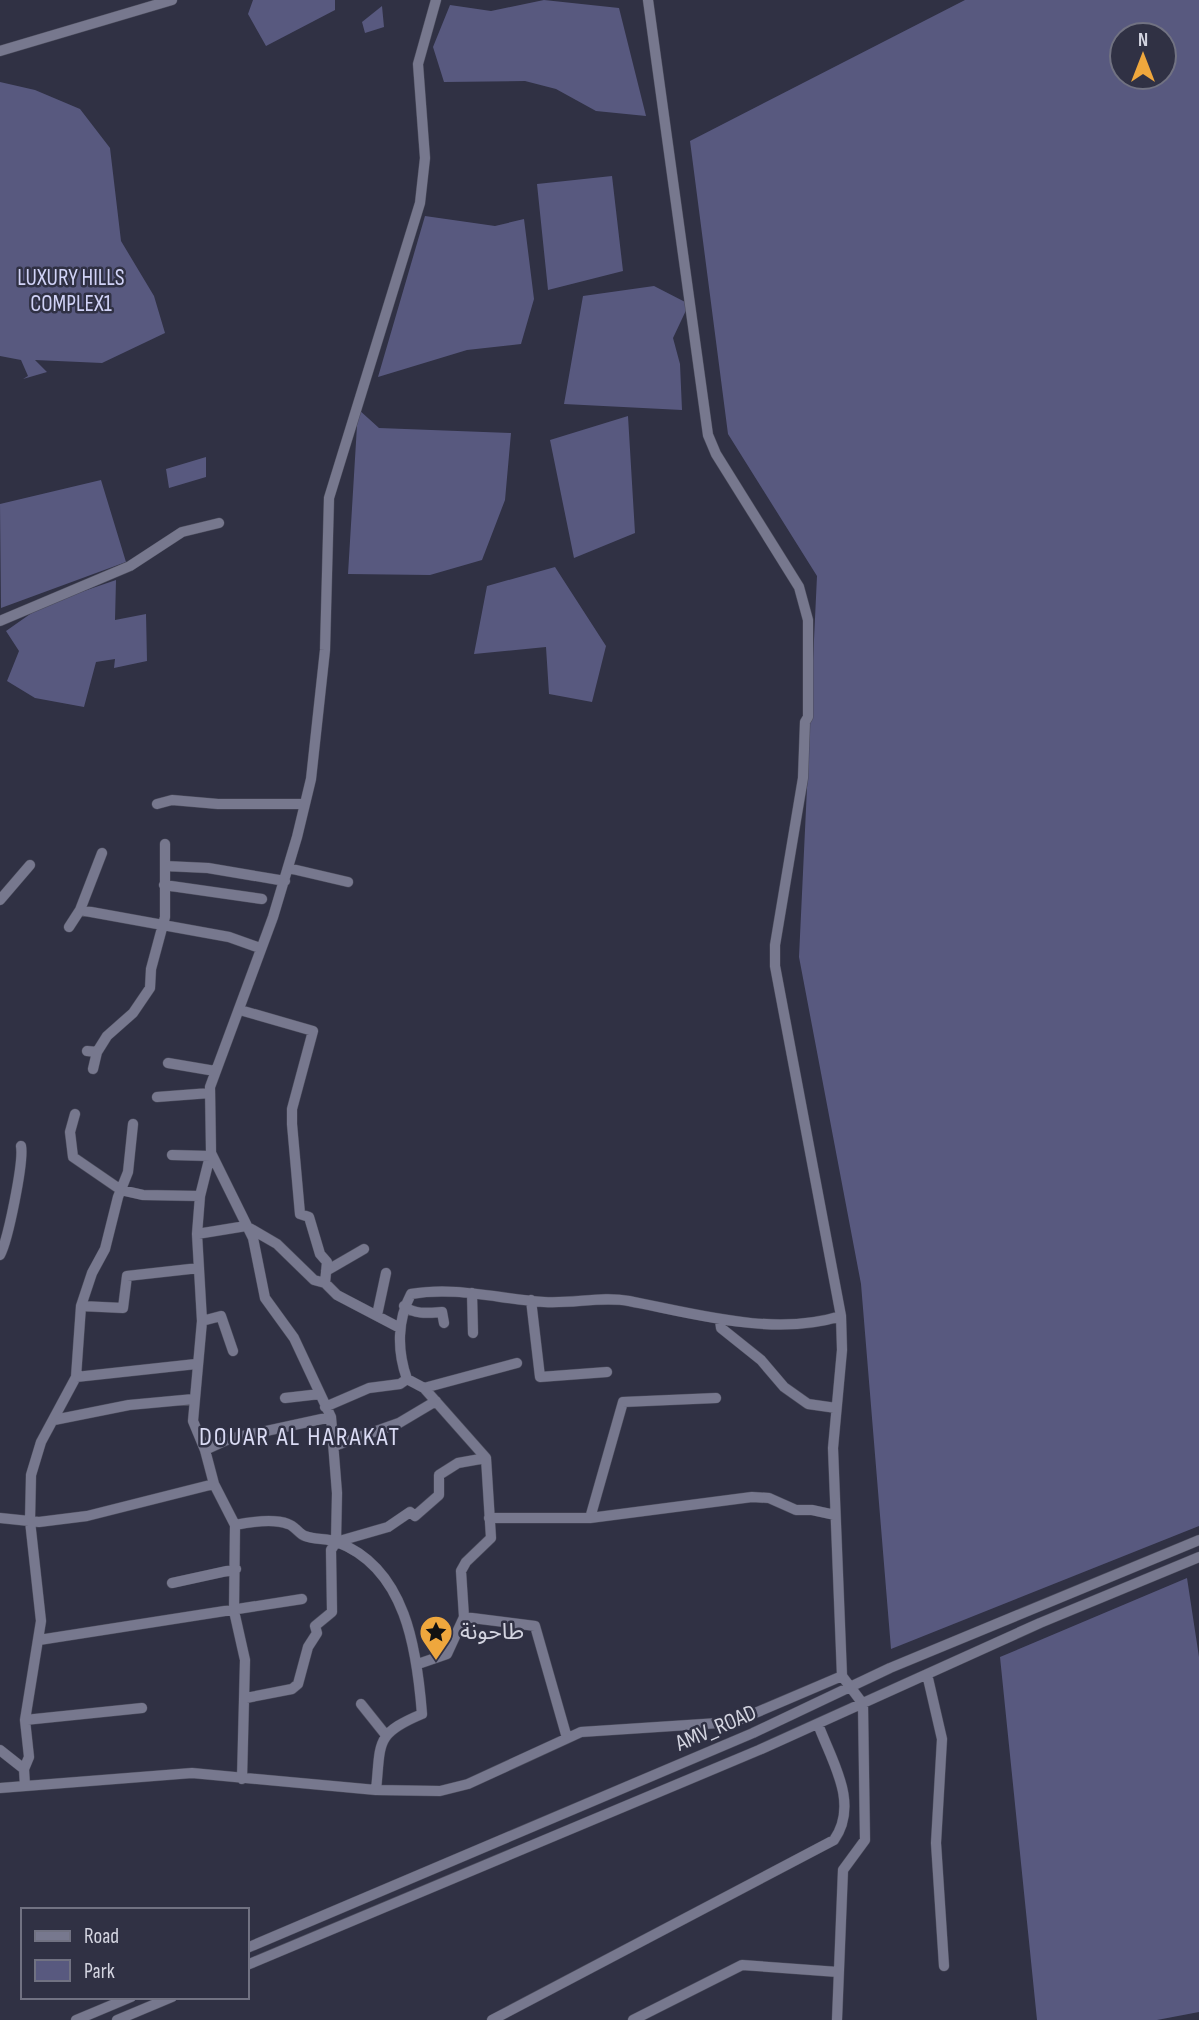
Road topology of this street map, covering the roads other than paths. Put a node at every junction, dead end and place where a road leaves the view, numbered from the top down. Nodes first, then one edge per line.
1 (172, 0) edge
2 (436, 0) edge
3 (648, 0) edge
4 (0, 51) edge
5 (219, 523) dead end
6 (0, 621) edge
7 (157, 804) dead end
8 (305, 804) junction
9 (165, 844) dead end
10 (102, 853) dead end
11 (30, 865) dead end
12 (165, 866) junction
13 (288, 868) junction
14 (285, 881) junction
15 (348, 882) dead end
16 (164, 885) junction
17 (262, 899) dead end
18 (0, 900) edge
19 (80, 910) junction
20 (69, 927) dead end
21 (163, 927) junction
22 (260, 948) junction
23 (240, 1010) junction
24 (168, 1063) dead end
25 (93, 1069) dead end
26 (215, 1071) junction
27 (210, 1093) junction
28 (158, 1097) dead end
29 (75, 1114) dead end
30 (133, 1124) dead end
31 (21, 1146) dead end
32 (211, 1154) junction
33 (172, 1155) dead end
34 (121, 1190) junction
35 (200, 1196) junction
36 (246, 1226) junction
37 (197, 1234) junction
38 (364, 1249) dead end
39 (0, 1255) edge
40 (200, 1268) junction
41 (326, 1271) junction
42 (386, 1273) dead end
43 (325, 1283) junction
44 (472, 1293) junction
45 (531, 1300) junction
46 (81, 1306) junction
47 (404, 1306) junction
48 (377, 1315) junction
49 (841, 1316) junction
50 (720, 1320) junction
51 (202, 1321) junction
52 (444, 1323) dead end
53 (400, 1328) junction
54 (473, 1333) dead end
55 (233, 1351) dead end
56 (517, 1363) dead end
57 (196, 1364) junction
58 (607, 1373) dead end
59 (76, 1377) junction
60 (407, 1379) junction
61 (424, 1388) junction
62 (320, 1394) junction
63 (285, 1398) dead end
64 (716, 1398) dead end
65 (194, 1399) junction
66 (436, 1401) junction
67 (325, 1407) junction
68 (836, 1408) junction
69 (331, 1417) junction
70 (54, 1420) junction
71 (334, 1446) junction
72 (205, 1450) junction
73 (486, 1458) junction
74 (214, 1484) junction
75 (835, 1515) junction
76 (0, 1518) edge
77 (489, 1518) junction
78 (590, 1518) junction
79 (30, 1521) junction
80 (235, 1525) junction
81 (1199, 1540) edge
82 (336, 1542) junction
83 (1199, 1557) edge
84 (236, 1569) junction
85 (172, 1583) dead end
86 (302, 1599) dead end
87 (1057, 1599) junction
88 (1034, 1608) junction
89 (234, 1611) junction
90 (1063, 1614) junction
91 (464, 1617) junction
92 (1040, 1623) junction
93 (39, 1640) junction
94 (418, 1664) junction
95 (899, 1664) junction
96 (927, 1674) junction
97 (842, 1676) junction
98 (906, 1683) junction
99 (852, 1687) junction
100 (246, 1698) junction
101 (360, 1704) dead end
102 (863, 1704) junction
103 (142, 1708) dead end
104 (25, 1720) junction
105 (817, 1724) junction
106 (385, 1734) junction
107 (567, 1738) junction
108 (0, 1750) edge
109 (23, 1769) junction
110 (242, 1779) junction
111 (25, 1786) junction
112 (0, 1788) edge
113 (376, 1790) junction
114 (248, 1948) edge
115 (248, 1965) edge
116 (944, 1966) dead end
117 (838, 1972) junction
118 (128, 1999) edge
119 (134, 1999) edge
120 (167, 1999) edge
121 (141, 2010) junction
122 (76, 2020) edge
123 (117, 2020) edge
124 (492, 2020) edge
125 (633, 2020) edge
126 (837, 2020) edge

1 - 4 street
2 - 8 street
3 - 49 street
5 - 6 street
7 - 8 street
8 - 13 street
9 - 12 street
10 - 19 street
11 - 18 street
12 - 14 street
12 - 16 street
13 - 14 street
13 - 15 street
14 - 22 street
16 - 17 street
16 - 21 street
19 - 20 street
19 - 21 street
21 - 22 street
21 - 25 street
22 - 23 street
23 - 26 street
23 - 41 street
24 - 26 street
26 - 27 street
27 - 28 street
27 - 32 street
29 - 34 street
30 - 34 street
31 - 39 street
32 - 33 street
32 - 35 street
32 - 36 street
34 - 35 street
34 - 46 street
35 - 37 street
36 - 37 street
36 - 43 street
36 - 62 street
37 - 40 street
38 - 41 street
40 - 46 street
40 - 51 street
41 - 43 street
42 - 48 street
43 - 48 street
44 - 45 street
44 - 47 street
44 - 54 street
45 - 50 street
45 - 58 street
46 - 59 street
47 - 52 street
47 - 53 street
48 - 53 street
49 - 50 street
49 - 68 street
50 - 68 street
51 - 55 street
51 - 57 street
53 - 60 street
56 - 61 street
57 - 59 street
57 - 65 street
59 - 70 street
60 - 61 street
60 - 67 street
61 - 66 street
62 - 63 street
62 - 67 street
64 - 78 street
65 - 70 street
65 - 72 street
66 - 71 street
66 - 73 street
67 - 69 street
68 - 75 street
69 - 71 street
69 - 72 street
70 - 79 street
71 - 82 street
72 - 74 street
73 - 77 street
73 - 82 street
74 - 79 street
74 - 80 street
75 - 78 street
75 - 97 street
76 - 79 street
77 - 78 street
77 - 91 street
79 - 93 street
80 - 82 street
80 - 84 street
81 - 87 street, AMV_ROAD
82 - 94 street
82 - 100 street
83 - 90 street
84 - 85 street
84 - 89 street
86 - 89 street
87 - 88 street, AMV_ROAD
87 - 90 street
88 - 92 street
88 - 95 street, AMV_ROAD
89 - 93 street
89 - 100 street
90 - 92 street
91 - 94 street
91 - 107 street
92 - 96 street
93 - 104 street
94 - 106 street
95 - 98 street
95 - 99 street, AMV_ROAD
96 - 98 street
96 - 116 street
97 - 99 street
97 - 107 street
98 - 102 street
99 - 102 street
99 - 114 street, AMV_ROAD
100 - 110 street
101 - 106 street
102 - 105 street
102 - 117 street
103 - 104 street
104 - 109 street
105 - 115 street
105 - 124 street
106 - 113 street
107 - 113 street
108 - 109 street
109 - 111 street
110 - 111 street
110 - 113 street
111 - 112 street
117 - 125 street
117 - 126 street
118 - 122 street
119 - 121 street
120 - 121 street
121 - 123 street

